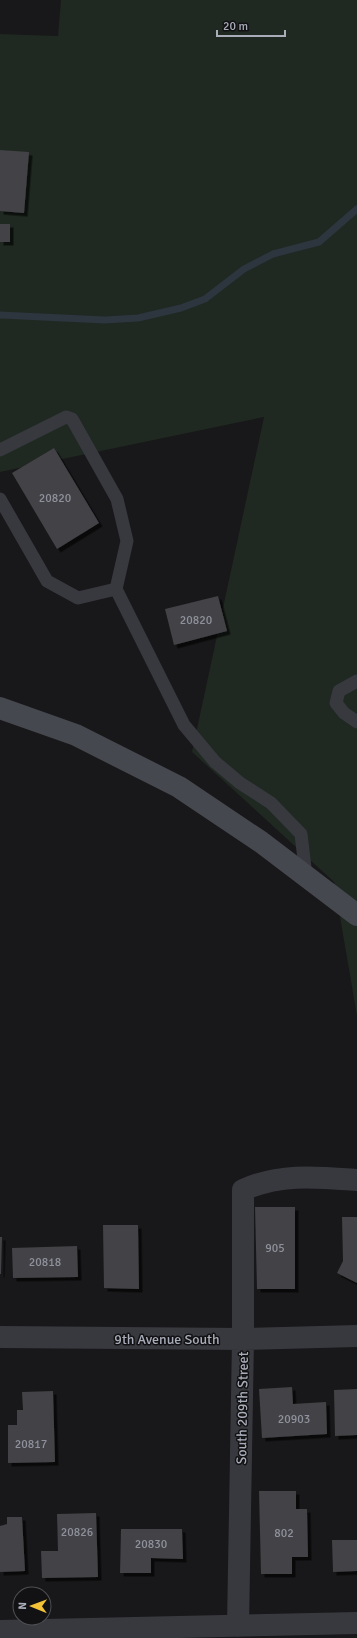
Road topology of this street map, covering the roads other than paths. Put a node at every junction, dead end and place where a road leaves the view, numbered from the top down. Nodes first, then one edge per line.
1 (0, 450) edge
2 (0, 499) edge
3 (116, 589) junction
4 (357, 681) edge
5 (0, 708) edge
6 (357, 722) edge
7 (306, 876) junction
8 (357, 915) edge
9 (357, 1180) edge
10 (357, 1336) edge
11 (0, 1337) edge
12 (244, 1339) junction
13 (357, 1623) edge
14 (238, 1626) junction
15 (0, 1631) edge

1 - 3 lane
2 - 3 lane
3 - 7 lane
4 - 6 lane
5 - 7 main road
7 - 8 main road
9 - 12 street, South 209th Street
10 - 12 street, 9th Avenue South
11 - 12 street, 9th Avenue South
12 - 14 street, South 209th Street
13 - 14 street
14 - 15 street

